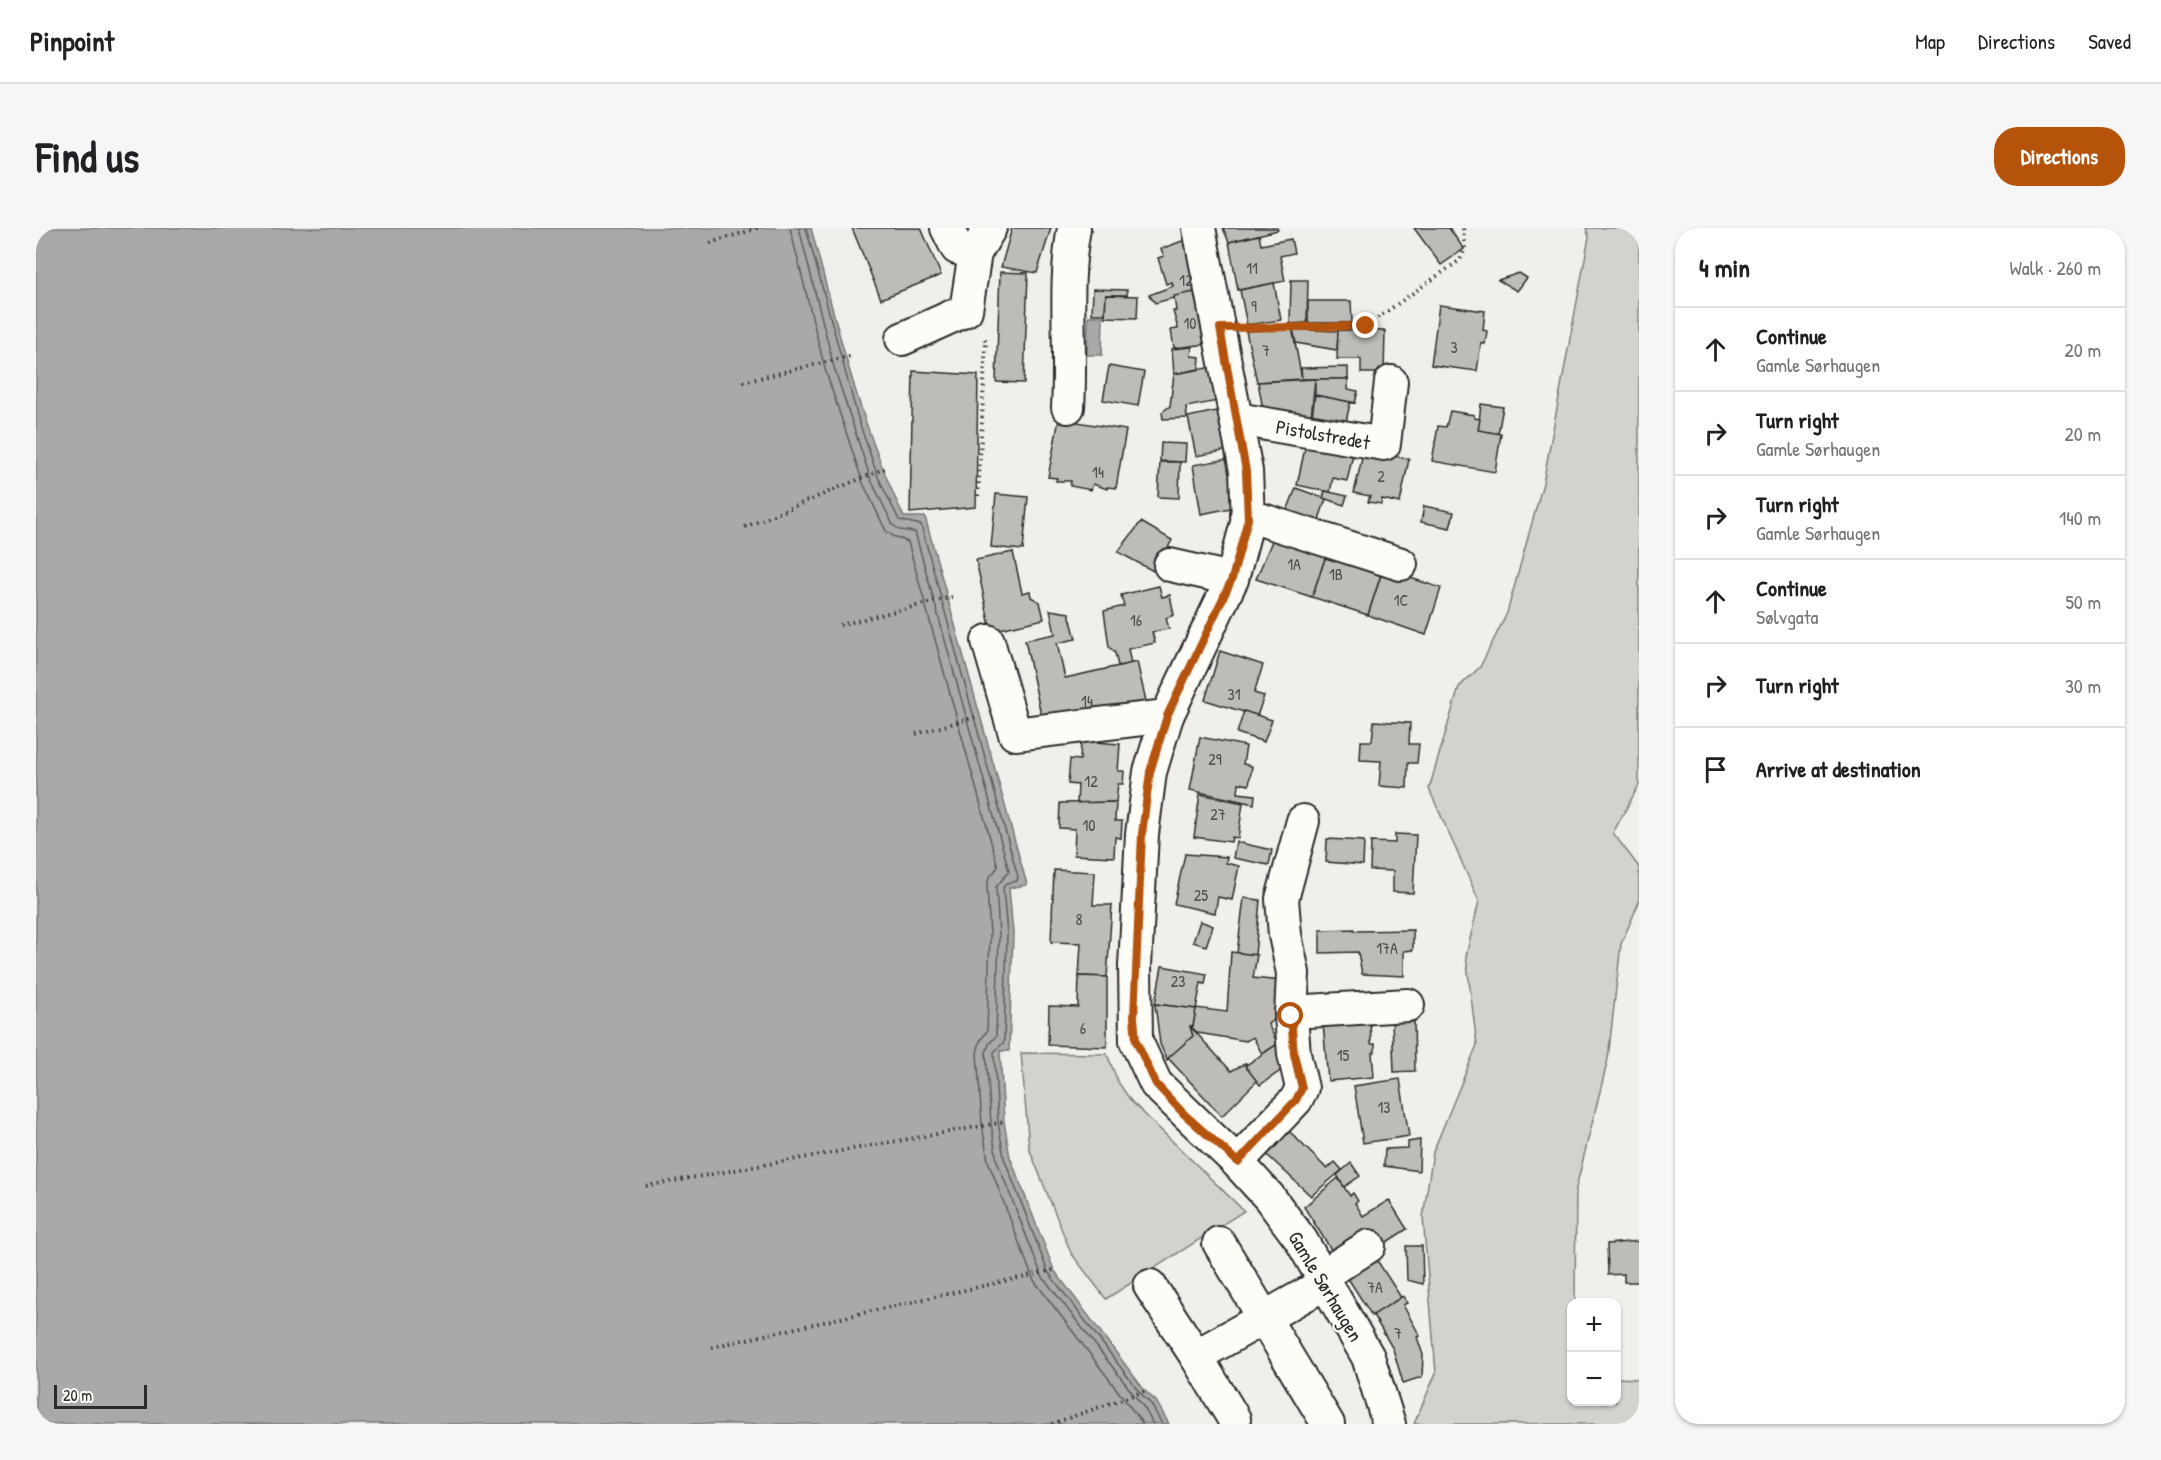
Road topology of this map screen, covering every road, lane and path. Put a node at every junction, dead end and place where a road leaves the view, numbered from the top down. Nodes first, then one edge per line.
1 (758, 228) edge
2 (947, 228) edge
3 (1074, 228) edge
4 (1199, 228) edge
5 (1463, 228) edge
6 (982, 240) edge
7 (710, 243) dead end
8 (966, 310) junction
9 (1220, 328) junction
10 (902, 339) dead end
11 (851, 356) dead end
12 (743, 382) dead end
13 (1391, 382) dead end
14 (1068, 407) dead end
15 (1237, 419) junction
16 (886, 468) dead end
17 (978, 496) dead end
18 (1247, 515) junction
19 (745, 527) dead end
20 (1401, 564) dead end
21 (1170, 565) dead end
22 (1236, 565) junction
23 (952, 597) dead end
24 (840, 625) dead end
25 (988, 641) dead end
26 (983, 714) dead end
27 (1167, 716) junction
28 (916, 734) dead end
29 (1303, 821) dead end
30 (1408, 1005) dead end
31 (1291, 1012) junction
32 (1004, 1122) dead end
33 (1238, 1162) junction
34 (646, 1186) dead end
35 (1219, 1243) dead end
36 (1369, 1246) dead end
37 (1054, 1270) dead end
38 (1322, 1280) junction
39 (1150, 1286) dead end
40 (1265, 1317) junction
41 (712, 1347) dead end
42 (1196, 1356) junction
43 (1145, 1391) dead end
44 (1234, 1419) dead end
45 (1052, 1424) edge
46 (1328, 1424) edge
47 (1389, 1424) edge

1 - 7 path
2 - 6 street
3 - 14 street
4 - 9 street, Gamle Sørhaugen
5 - 9 path
6 - 8 street
8 - 10 street
8 - 17 path
9 - 15 street, Gamle Sørhaugen
11 - 12 path
13 - 15 street, Pistolstredet
15 - 18 street, Gamle Sørhaugen
16 - 19 path
18 - 20 street
18 - 22 street, Gamle Sørhaugen
21 - 22 street
22 - 27 street, Gamle Sørhaugen
23 - 24 path
25 - 27 street
26 - 28 path
27 - 33 street, Gamle Sørhaugen
29 - 31 street
30 - 31 street
31 - 33 street
32 - 34 path
33 - 38 street, Gamle Sørhaugen
35 - 40 street
36 - 38 street
37 - 41 path
38 - 40 street
38 - 47 street, Gamle Sørhaugen
39 - 42 street
40 - 42 street
40 - 46 street
42 - 44 street
43 - 45 path

